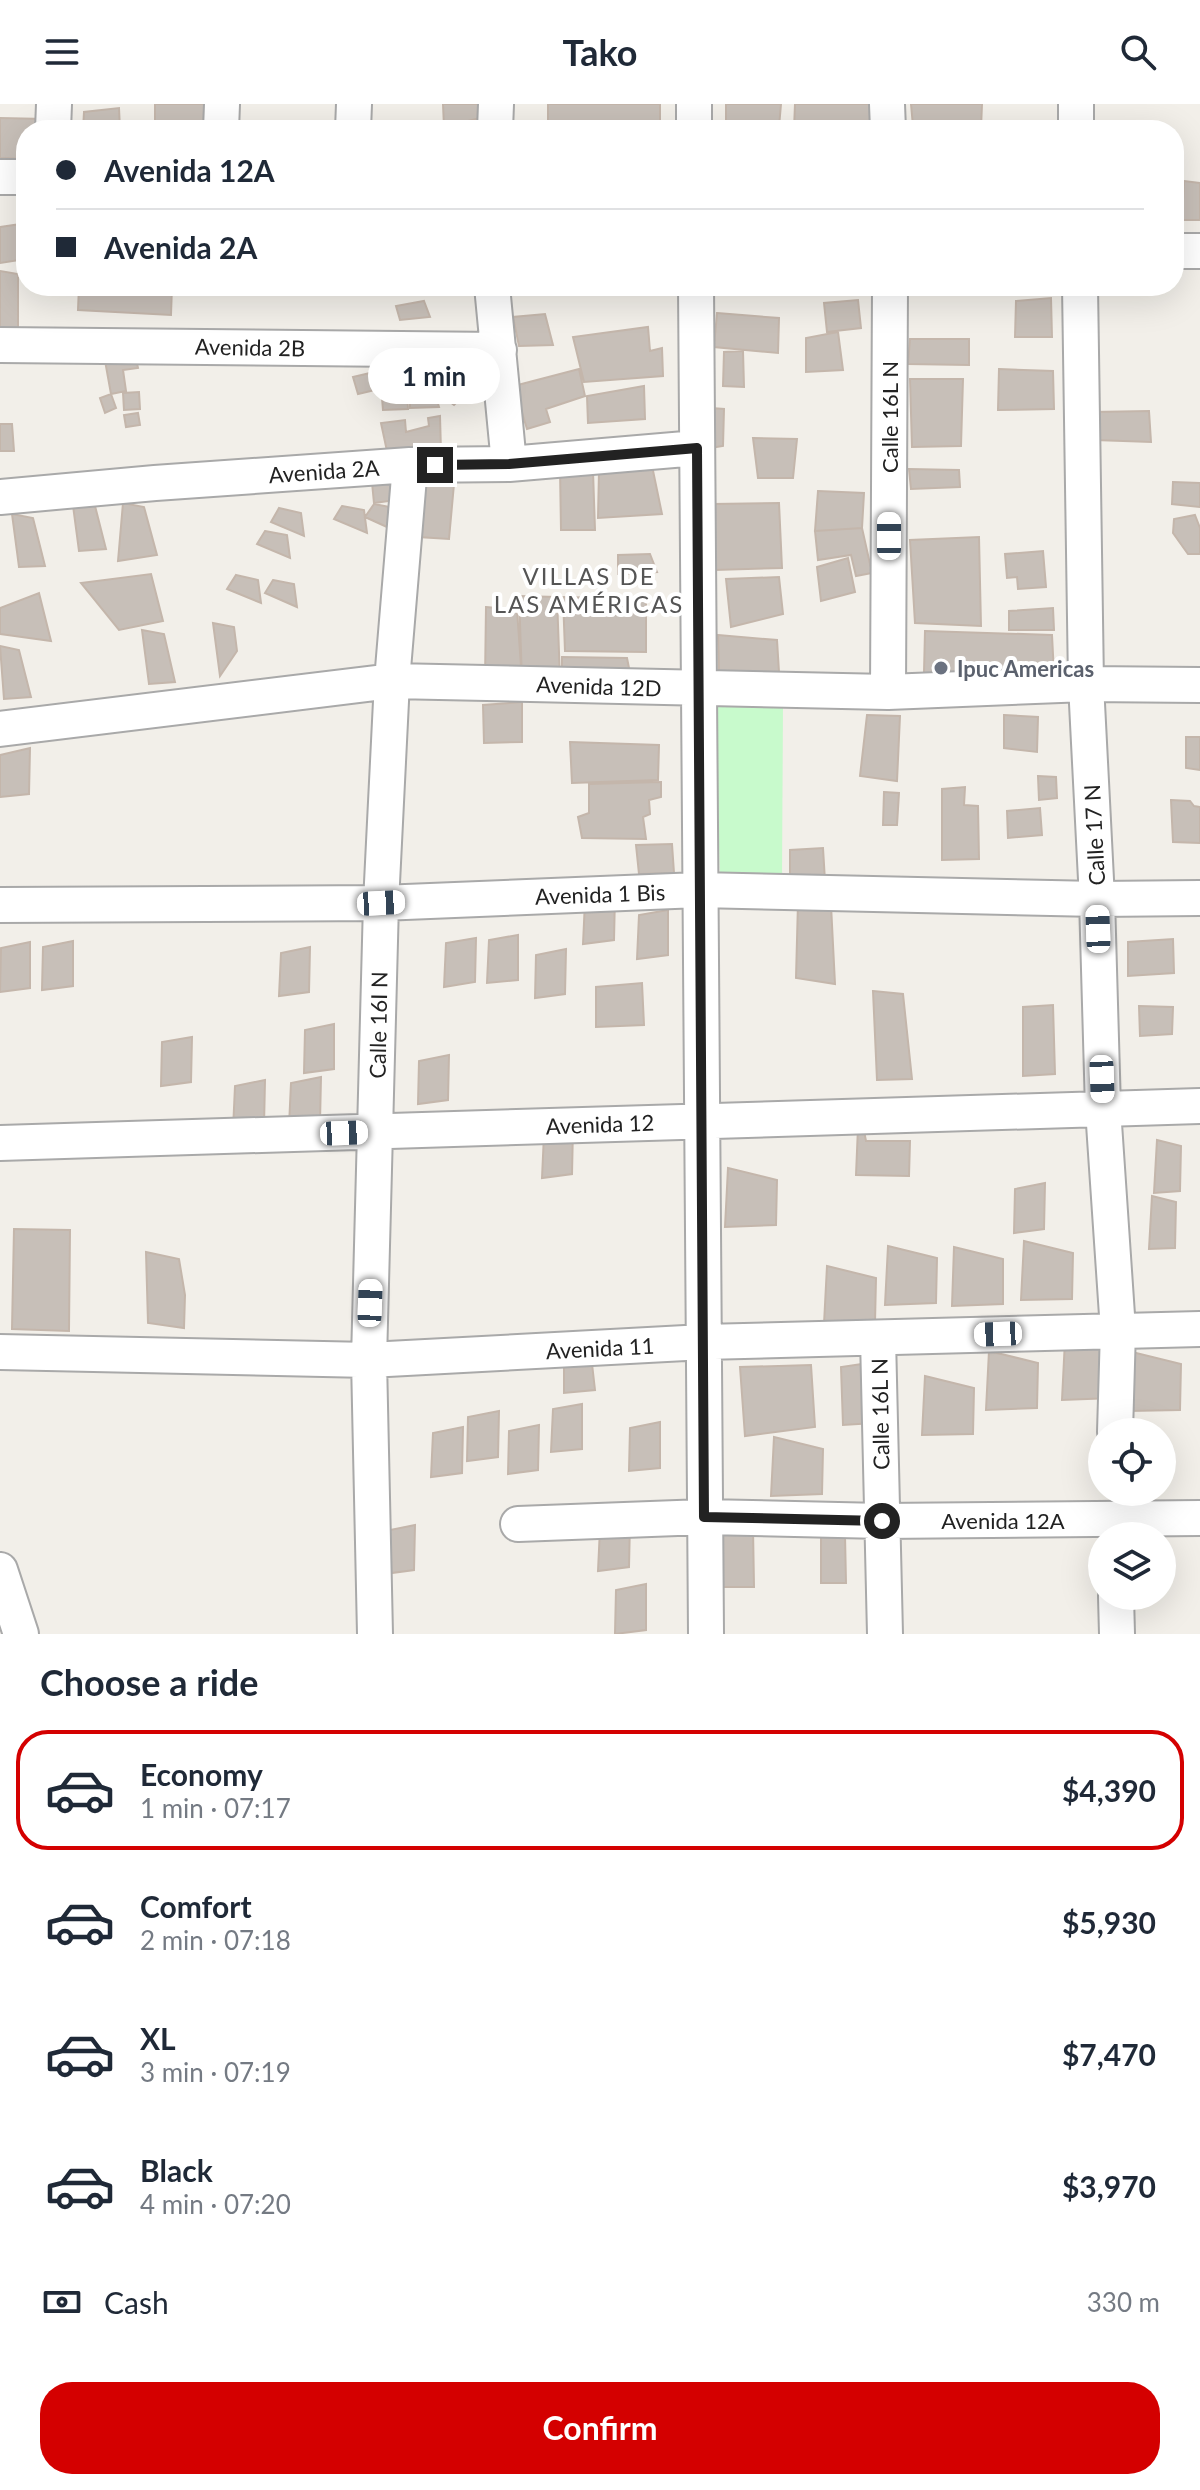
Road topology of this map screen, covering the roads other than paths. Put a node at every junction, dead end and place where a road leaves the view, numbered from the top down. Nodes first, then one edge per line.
1 (493, 296) edge
2 (696, 296) edge
3 (890, 296) edge
4 (1080, 296) edge
5 (0, 345) edge
6 (499, 350) junction
7 (697, 448) junction
8 (509, 464) junction
9 (410, 465) junction
10 (0, 497) edge
11 (392, 681) junction
12 (1086, 684) junction
13 (1200, 685) edge
14 (699, 689) junction
15 (888, 692) junction
16 (0, 729) edge
17 (699, 890) junction
18 (1200, 898) edge
19 (1097, 899) junction
20 (381, 903) junction
21 (0, 905) edge
22 (1200, 1106) edge
23 (1103, 1109) junction
24 (702, 1121) junction
25 (375, 1132) junction
26 (0, 1143) edge
27 (1200, 1329) edge
28 (1118, 1330) junction
29 (878, 1338) junction
30 (704, 1342) junction
31 (0, 1352) edge
32 (369, 1360) junction
33 (1115, 1418) edge
34 (1114, 1516) edge
35 (704, 1517) junction
36 (1200, 1518) edge
37 (882, 1521) junction
38 (518, 1524) dead end
39 (0, 1570) edge
40 (1116, 1610) edge
41 (21, 1634) edge
42 (375, 1634) edge
43 (706, 1634) edge
44 (885, 1634) edge
45 (1117, 1634) edge

1 - 6 street
2 - 7 street
3 - 15 street, Calle 16L N
4 - 12 street, Calle 17 N
5 - 6 street, Avenida 2B
6 - 8 street
7 - 8 street, Avenida 2A
7 - 14 street
8 - 9 street, Avenida 2A
9 - 10 street, Avenida 2A
9 - 11 street, Calle 16I N
11 - 14 street, Avenida 12D
11 - 16 street, Avenida 12D
11 - 20 street, Calle 16I N
12 - 13 street, Avenida 12D
12 - 15 street, Avenida 12D
12 - 19 street, Calle 17 N
14 - 15 street, Avenida 12D
14 - 17 street
17 - 19 street, Avenida 1 Bis
17 - 20 street, Avenida 1 Bis
17 - 24 street
18 - 19 street, Avenida 1 Bis
19 - 23 street, Calle 17 N
20 - 21 street, Avenida 1 Bis
20 - 25 street, Calle 16I N
22 - 23 street, Avenida 12
23 - 24 street, Avenida 12
23 - 28 street, Calle 17 N
24 - 25 street, Avenida 12
24 - 30 street
25 - 26 street, Avenida 12
25 - 32 street, Calle 16I N
27 - 28 street, Avenida 11
28 - 29 street, Avenida 11
28 - 33 street, Calle 17 N
29 - 30 street, Avenida 11
29 - 37 street, Calle 16L N
30 - 32 street, Avenida 11
30 - 35 street
31 - 32 street, Avenida 11
32 - 42 street, Calle 16I N
34 - 36 street, Avenida 12A
34 - 37 street, Avenida 12A
35 - 37 street, Avenida 12A
35 - 38 street, Avenida 12A
35 - 43 street
37 - 44 street, Calle 16L N
39 - 41 street
40 - 45 street

